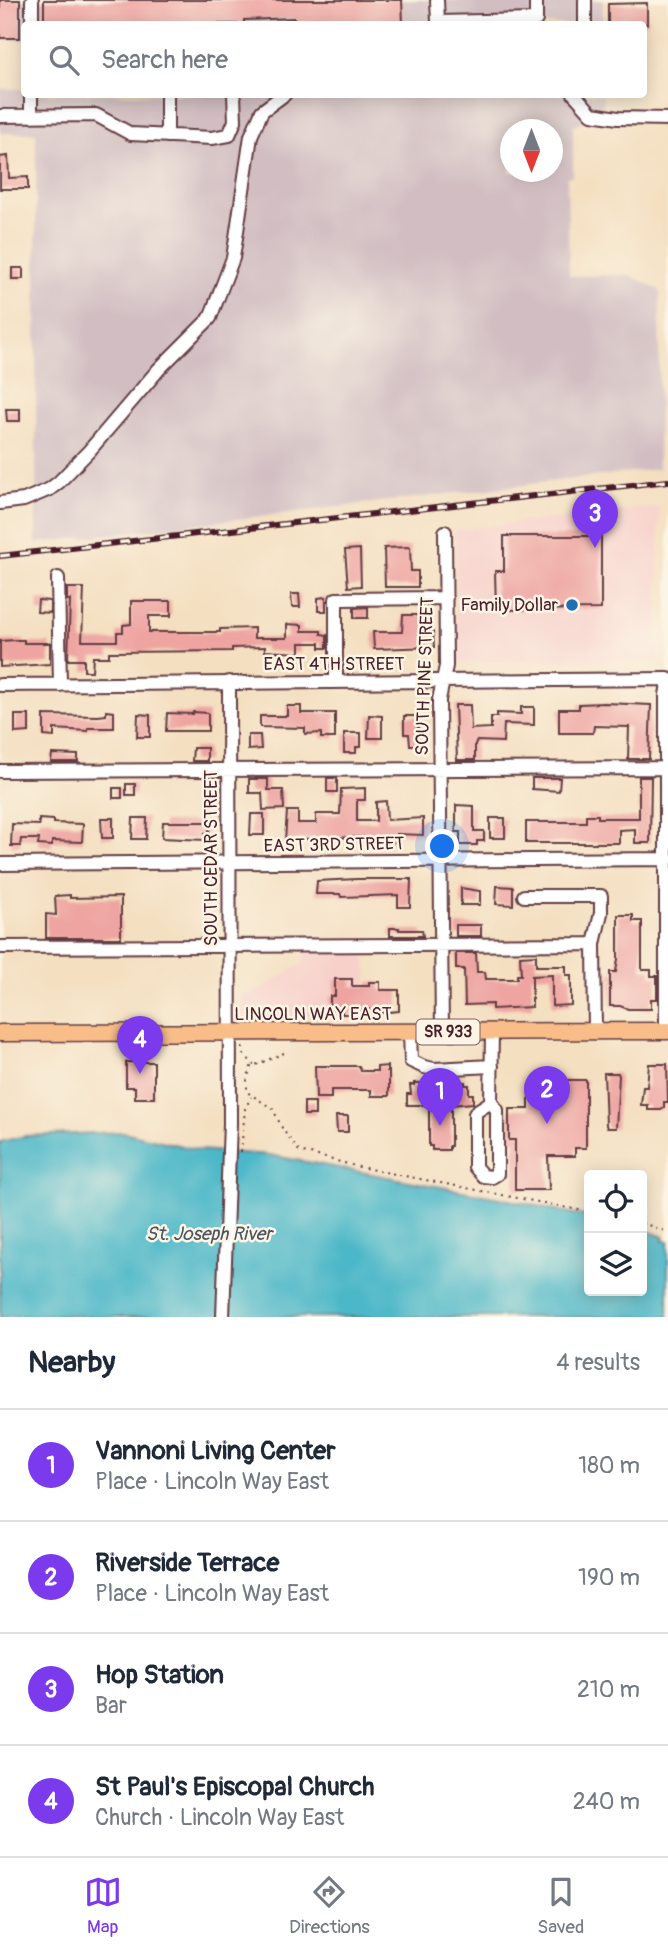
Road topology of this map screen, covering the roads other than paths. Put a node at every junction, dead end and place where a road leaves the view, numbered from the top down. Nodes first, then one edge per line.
1 (32, 0) edge
2 (437, 0) edge
3 (536, 0) edge
4 (585, 0) edge
5 (32, 21) edge
6 (438, 21) edge
7 (503, 21) edge
8 (585, 21) edge
9 (32, 98) edge
10 (167, 98) edge
11 (234, 98) edge
12 (280, 98) edge
13 (578, 98) edge
14 (0, 116) edge
15 (31, 116) junction
16 (668, 119) edge
17 (167, 136) junction
18 (0, 503) edge
19 (445, 532) dead end
20 (58, 578) dead end
21 (446, 598) junction
22 (443, 680) junction
23 (336, 681) junction
24 (229, 682) junction
25 (668, 682) edge
26 (0, 685) edge
27 (60, 685) junction
28 (666, 768) junction
29 (229, 770) junction
30 (0, 771) edge
31 (440, 771) junction
32 (667, 859) edge
33 (440, 861) junction
34 (0, 864) edge
35 (229, 864) junction
36 (524, 896) dead end
37 (594, 944) junction
38 (228, 946) junction
39 (440, 946) junction
40 (0, 947) edge
41 (595, 1031) junction
42 (667, 1031) edge
43 (410, 1032) junction
44 (442, 1032) junction
45 (492, 1032) junction
46 (0, 1033) edge
47 (236, 1034) junction
48 (492, 1066) junction
49 (491, 1102) junction
50 (223, 1317) edge

1 - 5 street
2 - 6 street
3 - 7 street
4 - 8 street
9 - 15 street
10 - 17 street
11 - 17 street
12 - 18 street
13 - 16 street
14 - 15 street
15 - 17 street
19 - 21 street, SOUTH PINE STREET
20 - 27 street
21 - 22 street, SOUTH PINE STREET
21 - 23 street
22 - 23 street, EAST 4TH STREET
22 - 25 street, EAST 4TH STREET
22 - 31 street, SOUTH PINE STREET
23 - 24 street, EAST 4TH STREET
24 - 27 street, EAST 4TH STREET
24 - 29 street, SOUTH CEDAR STREET
25 - 28 street
26 - 27 street, EAST 4TH STREET
28 - 31 street
28 - 32 street
29 - 30 street
29 - 31 street
29 - 35 street, SOUTH CEDAR STREET
31 - 33 street, SOUTH PINE STREET
32 - 33 street, EAST 3RD STREET
32 - 42 street
33 - 35 street, EAST 3RD STREET
33 - 39 street, SOUTH PINE STREET
34 - 35 street, EAST 3RD STREET
35 - 38 street, SOUTH CEDAR STREET
36 - 37 street
37 - 39 street
37 - 41 street
38 - 39 street
38 - 40 street
38 - 47 street, SOUTH CEDAR STREET
39 - 44 street, SOUTH PINE STREET
41 - 42 main road, LINCOLN WAY EAST / SR 933
41 - 45 main road, LINCOLN WAY EAST / SR 933
43 - 44 main road, LINCOLN WAY EAST / SR 933
43 - 47 main road, LINCOLN WAY EAST / SR 933
43 - 48 street
44 - 45 main road, LINCOLN WAY EAST / SR 933
45 - 48 street
46 - 47 main road, LINCOLN WAY EAST / SR 933
47 - 50 street, SOUTH CEDAR STREET
48 - 49 street
49 - 49 street

